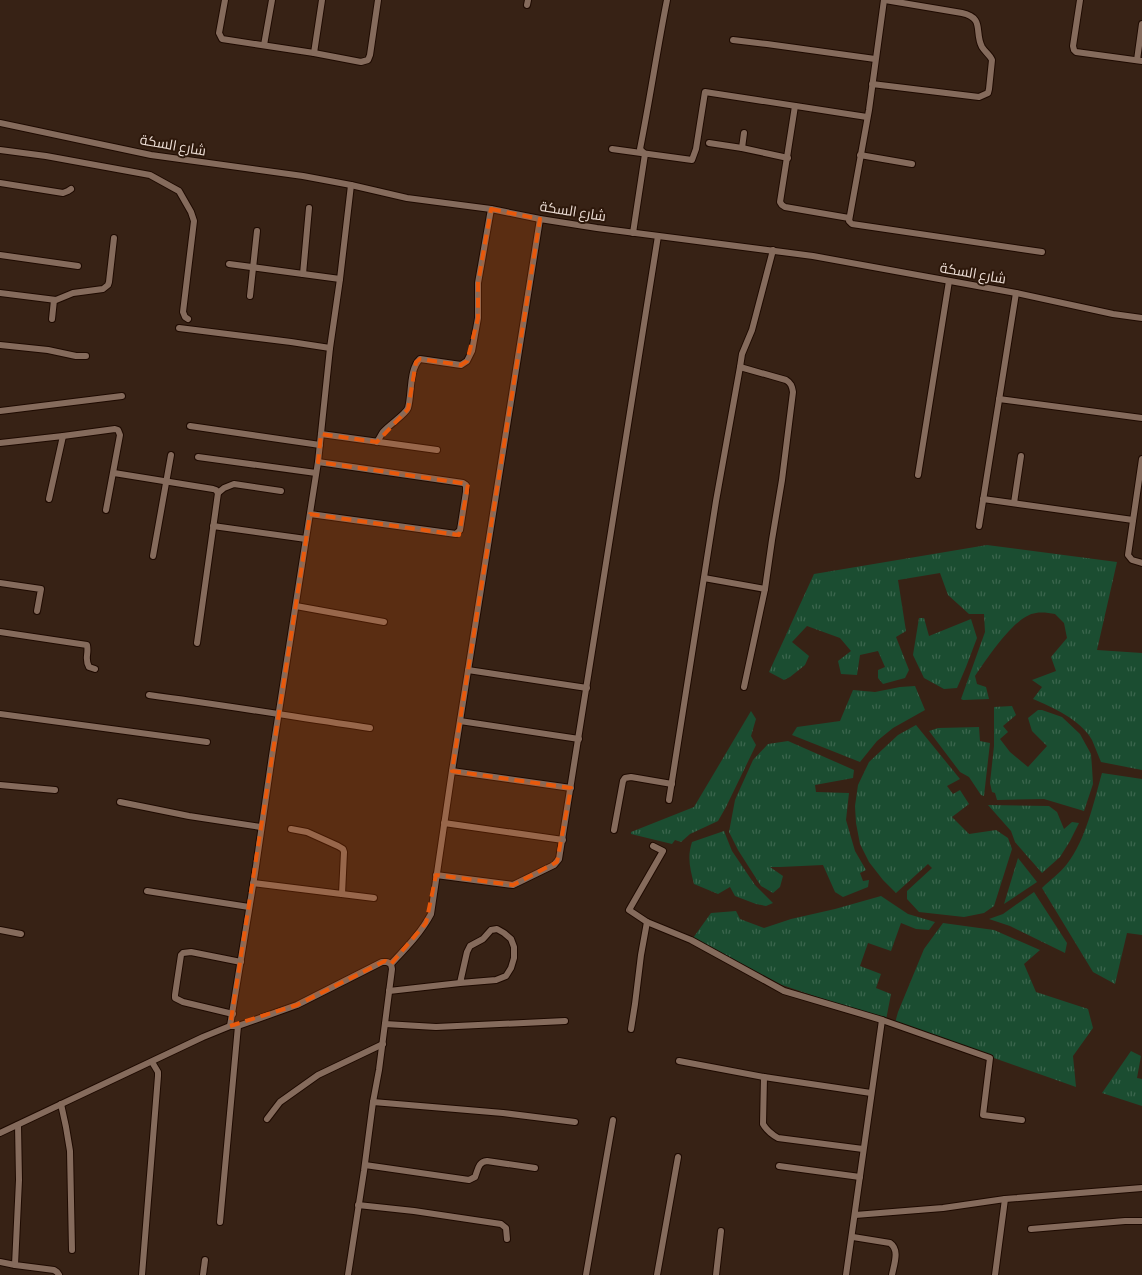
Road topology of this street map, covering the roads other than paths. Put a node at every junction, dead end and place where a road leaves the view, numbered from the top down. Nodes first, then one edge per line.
1 (225, 0) edge
2 (272, 0) edge
3 (322, 0) edge
4 (378, 0) edge
5 (667, 0) edge
6 (884, 0) edge
7 (1080, 0) edge
8 (1142, 24) edge
9 (733, 40) dead end
10 (264, 45) junction
11 (314, 53) junction
12 (875, 60) junction
13 (1140, 61) edge
14 (872, 84) junction
15 (795, 106) junction
16 (867, 117) junction
17 (0, 123) edge
18 (744, 133) dead end
19 (709, 143) dead end
20 (612, 148) dead end
21 (742, 148) junction
22 (0, 150) edge
23 (645, 154) junction
24 (860, 155) junction
25 (788, 158) junction
26 (912, 164) dead end
27 (0, 183) edge
28 (351, 185) junction
29 (70, 189) dead end
30 (309, 208) dead end
31 (491, 209) junction
32 (849, 218) junction
33 (540, 219) junction
34 (634, 229) junction
35 (257, 231) dead end
36 (658, 236) junction
37 (114, 238) dead end
38 (773, 250) junction
39 (1042, 252) dead end
40 (0, 255) edge
41 (229, 264) dead end
42 (78, 266) dead end
43 (253, 268) junction
44 (304, 274) junction
45 (340, 279) junction
46 (949, 281) junction
47 (0, 292) edge
48 (1016, 293) junction
49 (250, 296) dead end
50 (54, 300) junction
51 (1142, 318) edge
52 (52, 319) dead end
53 (188, 319) dead end
54 (180, 328) dead end
55 (0, 345) edge
56 (330, 348) junction
57 (86, 356) dead end
58 (740, 367) junction
59 (122, 396) dead end
60 (999, 399) junction
61 (0, 411) edge
62 (1142, 418) edge
63 (190, 426) dead end
64 (321, 434) junction
65 (63, 436) junction
66 (377, 442) junction
67 (0, 443) edge
68 (320, 445) junction
69 (437, 450) dead end
70 (170, 455) dead end
71 (1021, 456) dead end
72 (198, 457) dead end
73 (1142, 460) edge
74 (318, 462) junction
75 (114, 473) junction
76 (316, 473) junction
77 (918, 475) dead end
78 (166, 482) junction
79 (281, 491) dead end
80 (218, 494) junction
81 (49, 499) dead end
82 (983, 499) junction
83 (1014, 503) junction
84 (106, 510) dead end
85 (310, 514) junction
86 (1133, 520) junction
87 (214, 526) junction
88 (979, 526) dead end
89 (306, 539) junction
90 (154, 556) dead end
91 (1142, 563) edge
92 (704, 578) junction
93 (0, 583) edge
94 (765, 589) junction
95 (296, 606) junction
96 (37, 611) dead end
97 (384, 622) dead end
98 (0, 632) edge
99 (197, 643) dead end
100 (95, 669) dead end
101 (468, 670) junction
102 (744, 687) dead end
103 (587, 688) junction
104 (149, 695) dead end
105 (0, 714) edge
106 (278, 715) junction
107 (460, 721) junction
108 (370, 728) dead end
109 (579, 739) junction
110 (207, 742) dead end
111 (452, 771) junction
112 (672, 784) junction
113 (0, 785) edge
114 (571, 788) junction
115 (55, 790) dead end
116 (669, 800) dead end
117 (120, 802) dead end
118 (444, 822) junction
119 (261, 827) junction
120 (291, 829) dead end
121 (614, 830) dead end
122 (562, 840) junction
123 (653, 846) dead end
124 (436, 874) junction
125 (253, 883) junction
126 (147, 890) dead end
127 (342, 894) junction
128 (374, 898) dead end
129 (249, 907) junction
130 (647, 922) junction
131 (0, 930) edge
132 (21, 934) dead end
133 (241, 962) junction
134 (391, 964) junction
135 (460, 983) junction
136 (389, 992) junction
137 (233, 1014) junction
138 (882, 1020) junction
139 (566, 1021) dead end
140 (385, 1024) junction
141 (230, 1026) junction
142 (238, 1026) junction
143 (631, 1029) dead end
144 (383, 1044) junction
145 (679, 1061) dead end
146 (152, 1062) junction
147 (764, 1077) junction
148 (871, 1093) junction
149 (373, 1102) junction
150 (61, 1104) junction
151 (267, 1119) dead end
152 (613, 1120) dead end
153 (1022, 1120) dead end
154 (575, 1122) dead end
155 (18, 1125) junction
156 (0, 1133) edge
157 (863, 1149) junction
158 (678, 1157) dead end
159 (365, 1165) junction
160 (779, 1166) dead end
161 (535, 1168) dead end
162 (860, 1177) junction
163 (1142, 1188) edge
164 (1004, 1200) junction
165 (358, 1205) junction
166 (855, 1215) junction
167 (1142, 1221) edge
168 (220, 1222) dead end
169 (1031, 1229) dead end
170 (722, 1231) dead end
171 (853, 1237) junction
172 (507, 1239) dead end
173 (72, 1250) dead end
174 (205, 1260) dead end
175 (0, 1262) edge
176 (15, 1264) junction
177 (59, 1275) edge
178 (142, 1275) edge
179 (203, 1275) edge
180 (348, 1275) edge
181 (586, 1275) edge
182 (657, 1275) edge
183 (716, 1275) edge
184 (846, 1275) edge
185 (892, 1275) edge
186 (995, 1275) edge

1 - 10 street
2 - 10 street
3 - 11 street
4 - 11 street
5 - 23 street
6 - 12 street
6 - 14 street
7 - 13 street
8 - 13 street
9 - 12 street
10 - 11 street
12 - 14 street
14 - 16 street
15 - 16 street
15 - 23 street
15 - 25 street
16 - 24 street
17 - 28 street, شارع السكة
18 - 21 street
19 - 21 street
20 - 23 street
21 - 25 street
22 - 53 street
23 - 34 street
24 - 26 street
24 - 32 street
25 - 32 street
27 - 29 street
28 - 31 street, شارع السكة
28 - 45 street
30 - 44 street
31 - 33 street, شارع السكة
31 - 66 street
32 - 39 street
33 - 34 street, شارع السكة
33 - 101 street
34 - 36 street, شارع السكة
35 - 43 street
36 - 38 street, شارع السكة
36 - 103 street
37 - 50 street
38 - 46 street, شارع السكة
38 - 58 street
40 - 42 street
41 - 43 street
43 - 44 street
43 - 49 street
44 - 45 street
45 - 56 street
46 - 48 street, شارع السكة
46 - 77 street
47 - 50 street
48 - 51 street, شارع السكة
48 - 60 street
50 - 52 street
54 - 56 street
55 - 57 street
56 - 64 street
58 - 92 street
58 - 94 street
59 - 61 street
60 - 62 street
60 - 82 street
63 - 68 street
64 - 66 street
64 - 68 street
65 - 67 street
65 - 75 street
65 - 81 street
66 - 69 street
68 - 74 street
70 - 78 street
71 - 83 street
72 - 76 street
73 - 86 street
74 - 76 street
74 - 85 street
75 - 78 street
75 - 84 street
76 - 85 street
78 - 80 street
78 - 90 street
79 - 80 street
80 - 87 street
82 - 83 street
82 - 88 street
83 - 86 street
85 - 89 street
86 - 91 street
87 - 89 street
87 - 99 street
89 - 95 street
92 - 94 street
92 - 112 street
93 - 96 street
94 - 102 street
95 - 97 street
95 - 106 street
98 - 100 street
101 - 103 street
101 - 107 street
103 - 109 street
104 - 106 street
105 - 110 street
106 - 108 street
106 - 119 street
107 - 109 street
107 - 111 street
109 - 114 street
111 - 114 street
111 - 118 street
112 - 116 street
112 - 121 street
113 - 115 street
114 - 122 street
117 - 119 street
118 - 122 street
118 - 124 street
119 - 125 street
120 - 127 street
122 - 124 street
123 - 130 street
124 - 134 street
125 - 127 street
125 - 129 street
126 - 129 street
127 - 128 street
129 - 133 street
130 - 138 street
130 - 143 street
131 - 132 street
133 - 137 street
133 - 137 street
134 - 136 street
134 - 142 street
135 - 135 street
135 - 136 street
136 - 140 street
137 - 141 street
138 - 148 street
138 - 153 street
139 - 140 street
140 - 144 street
141 - 142 street
141 - 146 street
142 - 168 street
144 - 149 street
144 - 151 street
145 - 147 street
146 - 150 street
146 - 178 street
147 - 148 street
147 - 157 street
148 - 157 street
149 - 154 street
149 - 159 street
150 - 155 street
150 - 173 street
152 - 181 street
155 - 156 street
155 - 176 street
157 - 162 street
158 - 182 street
159 - 161 street
159 - 165 street
160 - 162 street
162 - 166 street
163 - 164 street
164 - 166 street
164 - 186 street
165 - 172 street
165 - 180 street
166 - 171 street
167 - 169 street
170 - 183 street
171 - 184 street
171 - 185 street
174 - 179 street
175 - 176 street
176 - 177 street

